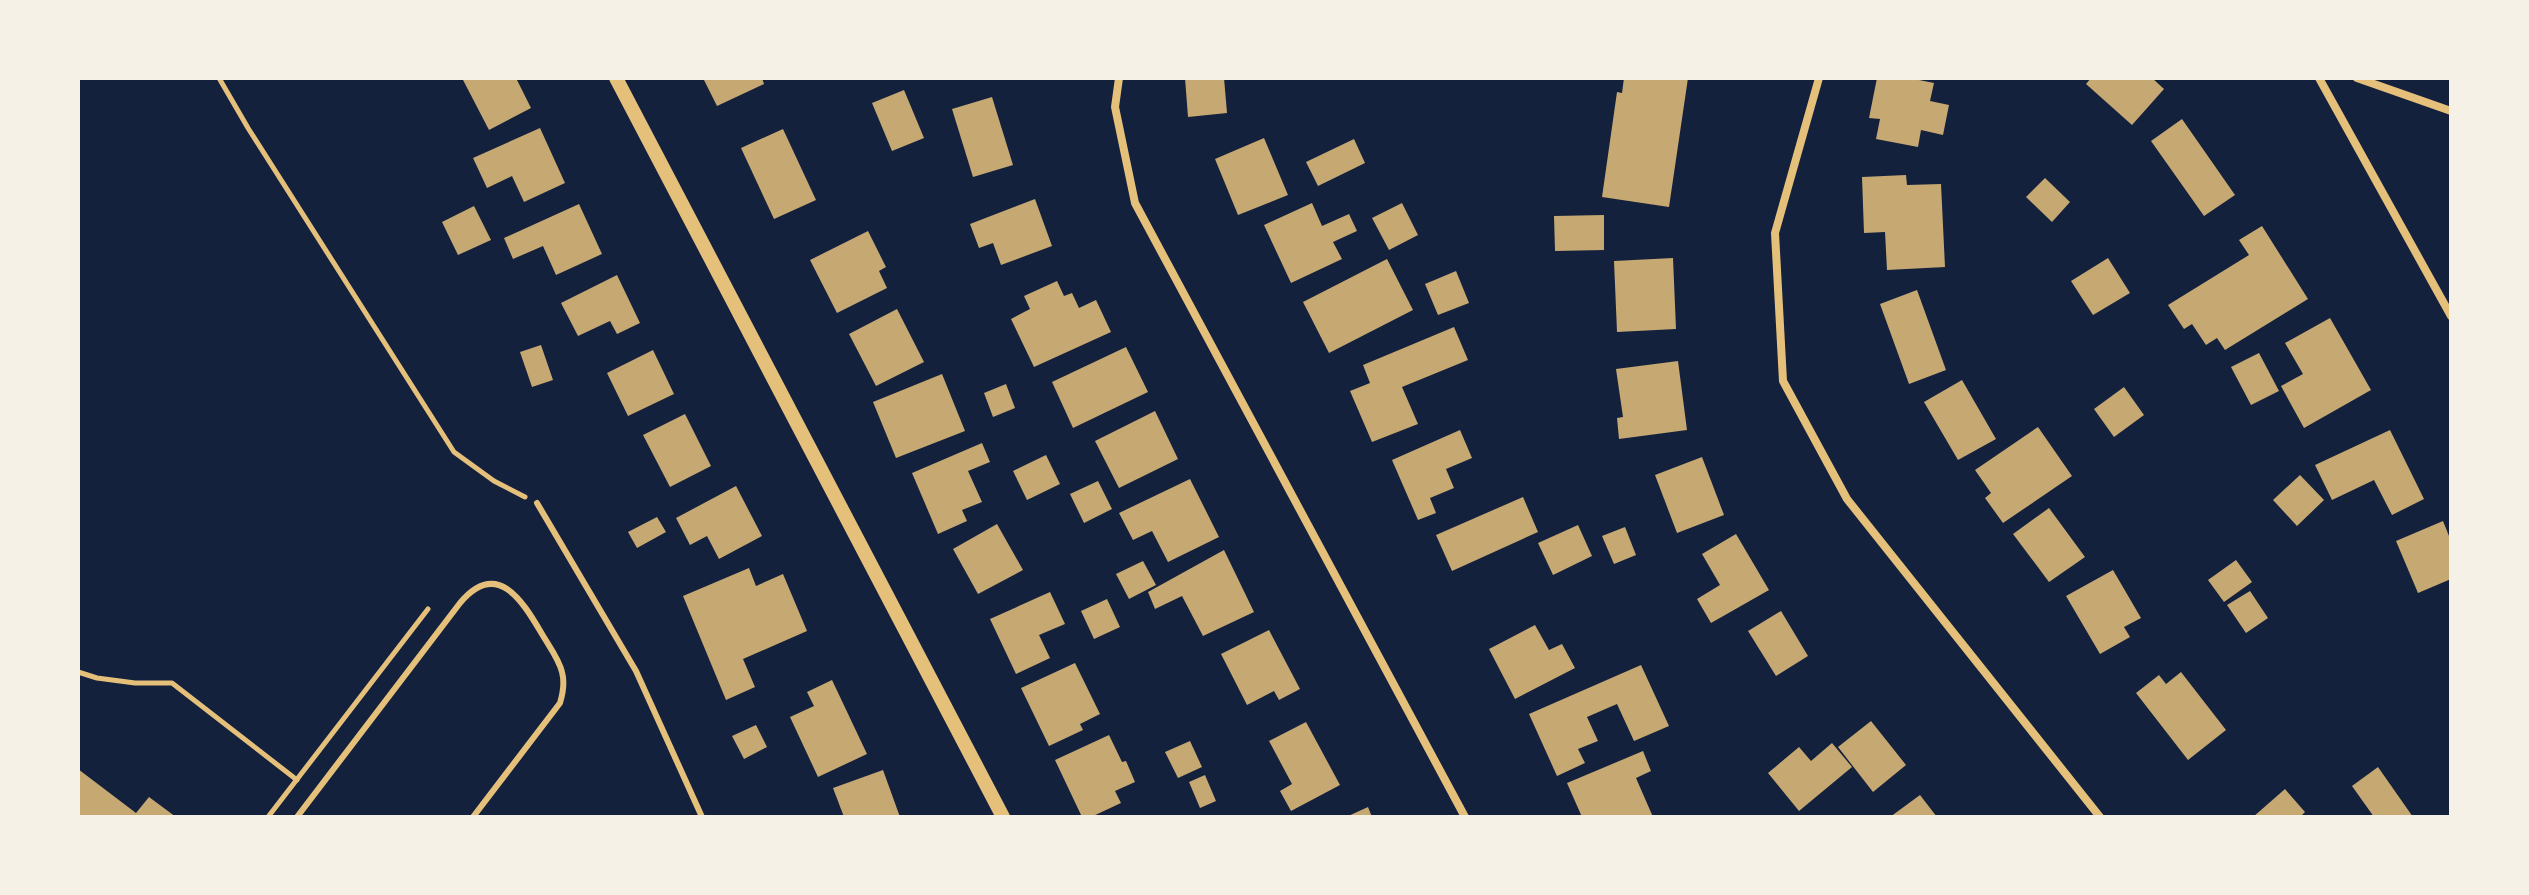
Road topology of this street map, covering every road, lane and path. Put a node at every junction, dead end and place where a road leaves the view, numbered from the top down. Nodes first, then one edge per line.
1 (219, 78) edge
2 (616, 78) edge
3 (1119, 78) edge
4 (1819, 78) edge
5 (2319, 78) edge
6 (2357, 78) edge
7 (2451, 111) edge
8 (2451, 316) edge
9 (537, 503) joint
10 (428, 609) dead end
11 (78, 672) edge
12 (297, 780) junction
13 (268, 817) edge
14 (297, 817) edge
15 (473, 817) edge
16 (702, 817) edge
17 (1003, 817) edge
18 (1465, 817) edge
19 (2100, 817) edge

1 - 9 path
2 - 17 street
3 - 18 street
4 - 19 street
5 - 8 street
6 - 7 street
9 - 16 lane
10 - 12 path
11 - 12 path
12 - 13 path
14 - 15 lane

